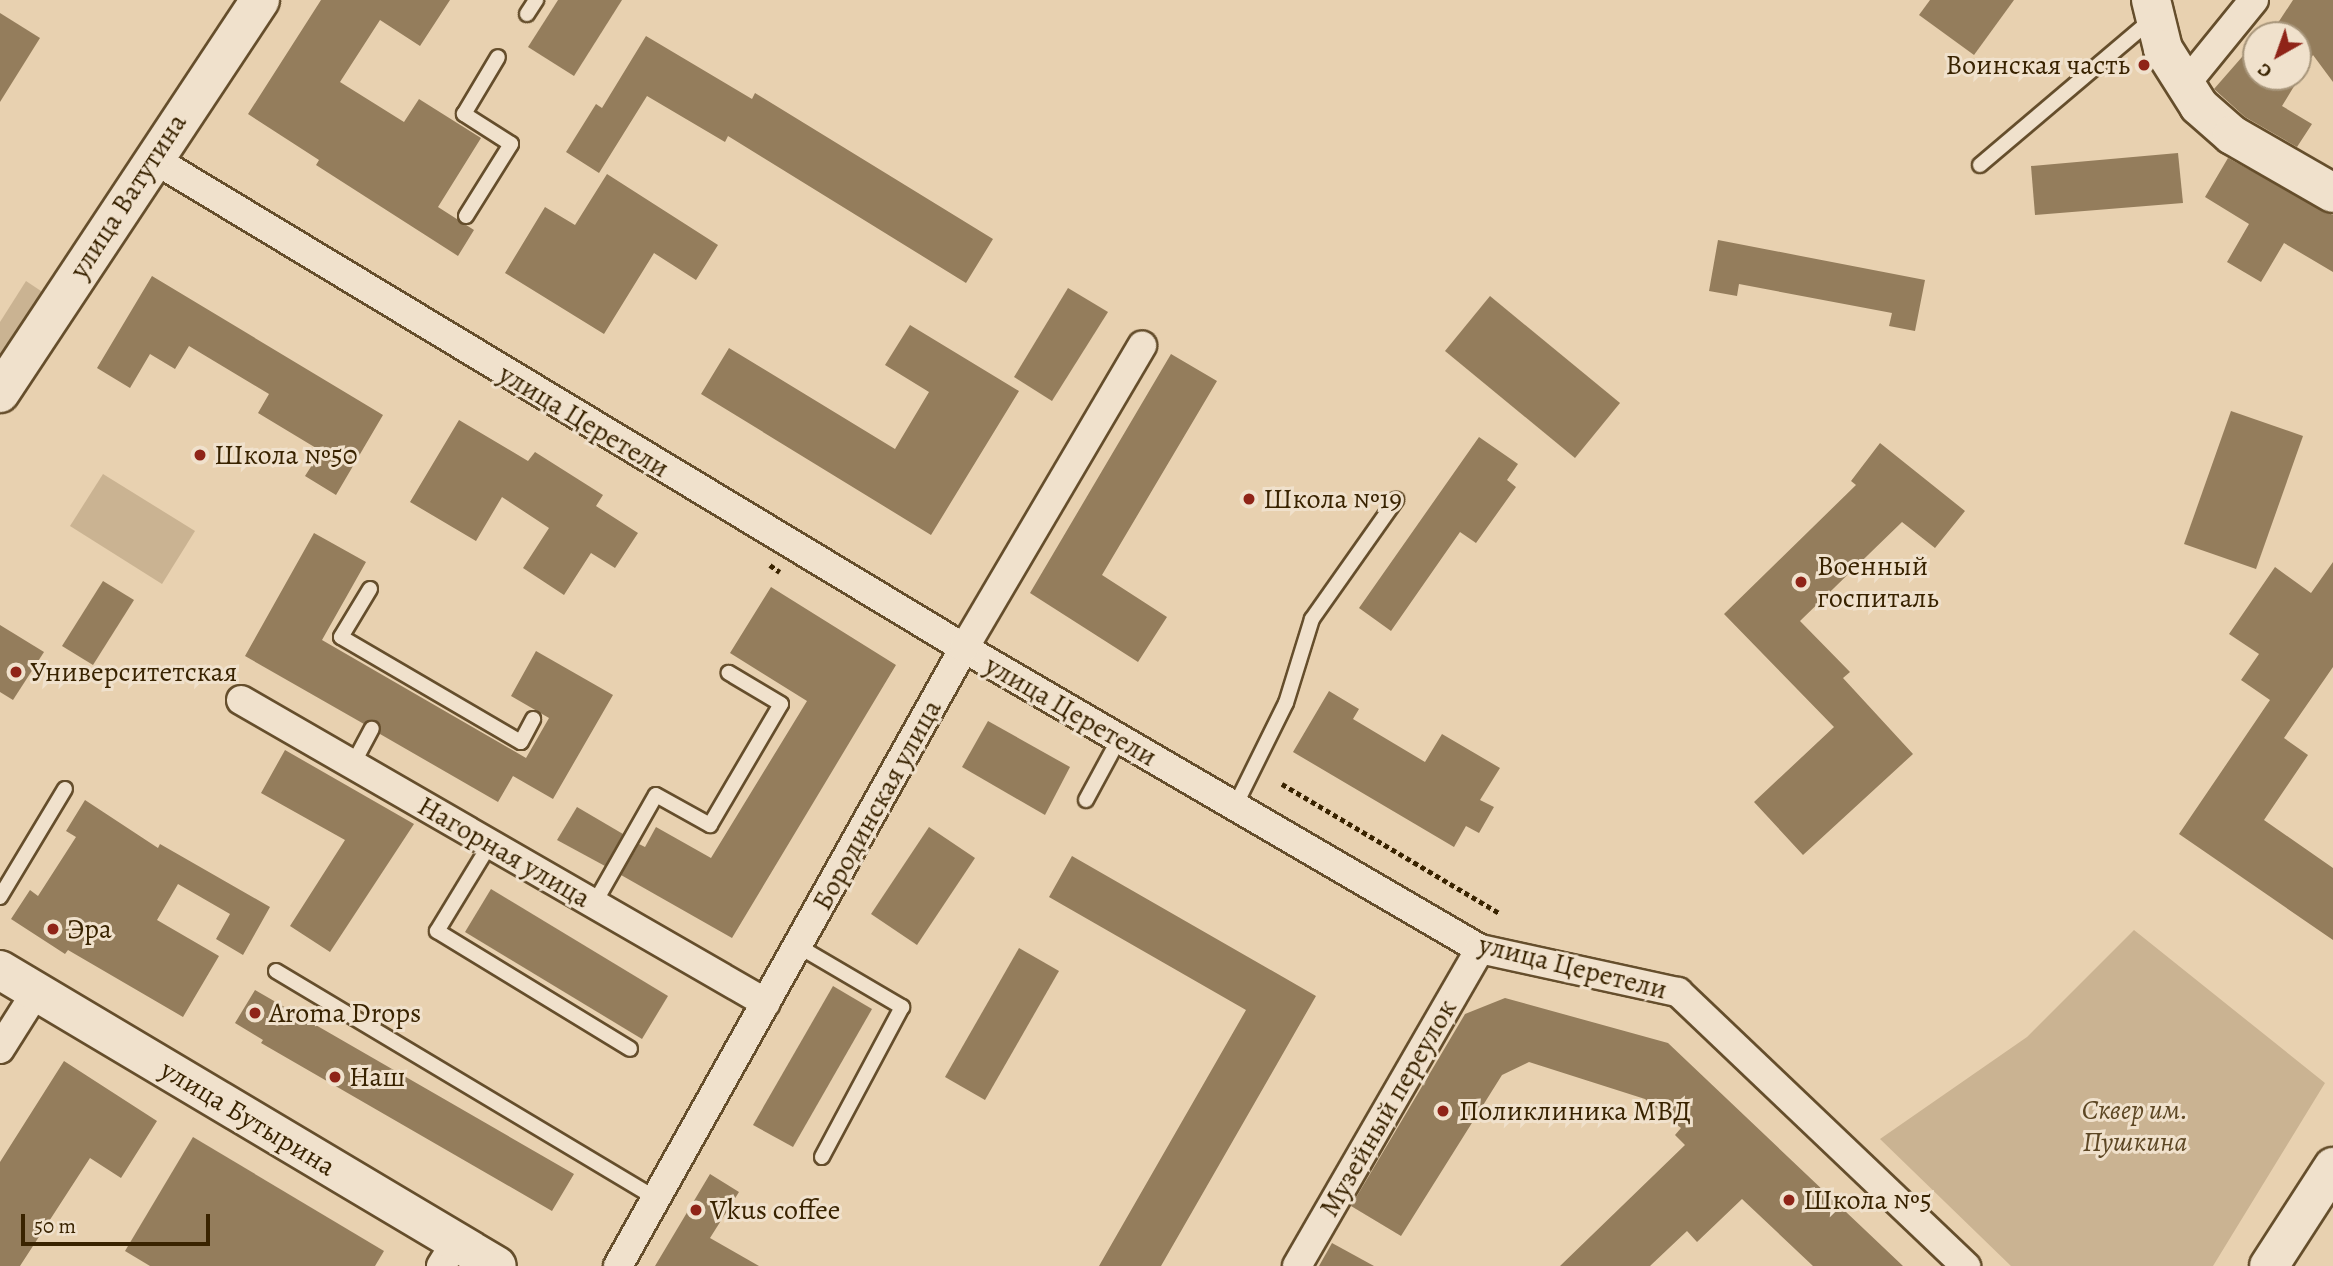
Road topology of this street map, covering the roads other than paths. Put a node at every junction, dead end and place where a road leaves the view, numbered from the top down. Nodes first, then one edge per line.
1 (260, 0) edge
2 (536, 0) edge
3 (2254, 0) edge
4 (2153, 9) edge
5 (527, 14) dead end
6 (498, 57) dead end
7 (2184, 86) junction
8 (152, 158) junction
9 (1980, 165) dead end
10 (2333, 193) edge
11 (466, 216) dead end
12 (1142, 346) dead end
13 (0, 393) edge
14 (1396, 500) dead end
15 (370, 589) dead end
16 (964, 648) junction
17 (729, 673) dead end
18 (241, 700) dead end
19 (533, 719) dead end
20 (372, 729) dead end
21 (1119, 739) junction
22 (353, 764) junction
23 (65, 789) dead end
24 (1086, 800) dead end
25 (1235, 806) junction
26 (490, 844) junction
27 (0, 897) edge
28 (594, 904) junction
29 (798, 946) junction
30 (1480, 949) junction
31 (0, 970) edge
32 (276, 971) dead end
33 (36, 992) junction
34 (766, 1003) junction
35 (0, 1049) edge
36 (630, 1049) dead end
37 (822, 1157) dead end
38 (2333, 1167) edge
39 (656, 1198) junction
40 (449, 1254) edge
41 (496, 1266) edge
42 (618, 1266) edge
43 (1297, 1266) edge
44 (1966, 1266) edge
45 (2269, 1266) edge

1 - 8 main road, улица Ватутина
2 - 5 lane
3 - 7 street
4 - 7 main road
4 - 9 lane
6 - 11 lane
7 - 10 main road
8 - 13 main road, улица Ватутина
8 - 16 street, улица Церетели
12 - 16 street, Бородинская улица
14 - 25 lane
15 - 19 lane
16 - 21 street, улица Церетели
16 - 29 street, Бородинская улица
17 - 28 lane
18 - 22 street, Нагорная улица
20 - 22 lane
21 - 24 lane
21 - 25 street, улица Церетели
22 - 26 street, Нагорная улица
23 - 27 lane
25 - 30 street, улица Церетели
26 - 28 street, Нагорная улица
26 - 36 lane
28 - 34 street, Нагорная улица
29 - 34 street, Бородинская улица
29 - 37 lane
30 - 43 street, Музейный переулок
30 - 44 street, улица Церетели
31 - 33 main road, улица Бутырина
32 - 39 lane
33 - 35 street
33 - 40 main road, улица Бутырина
34 - 39 street, Бородинская улица
38 - 45 main road
39 - 42 street, Бородинская улица
40 - 41 main road, улица Бутырина

